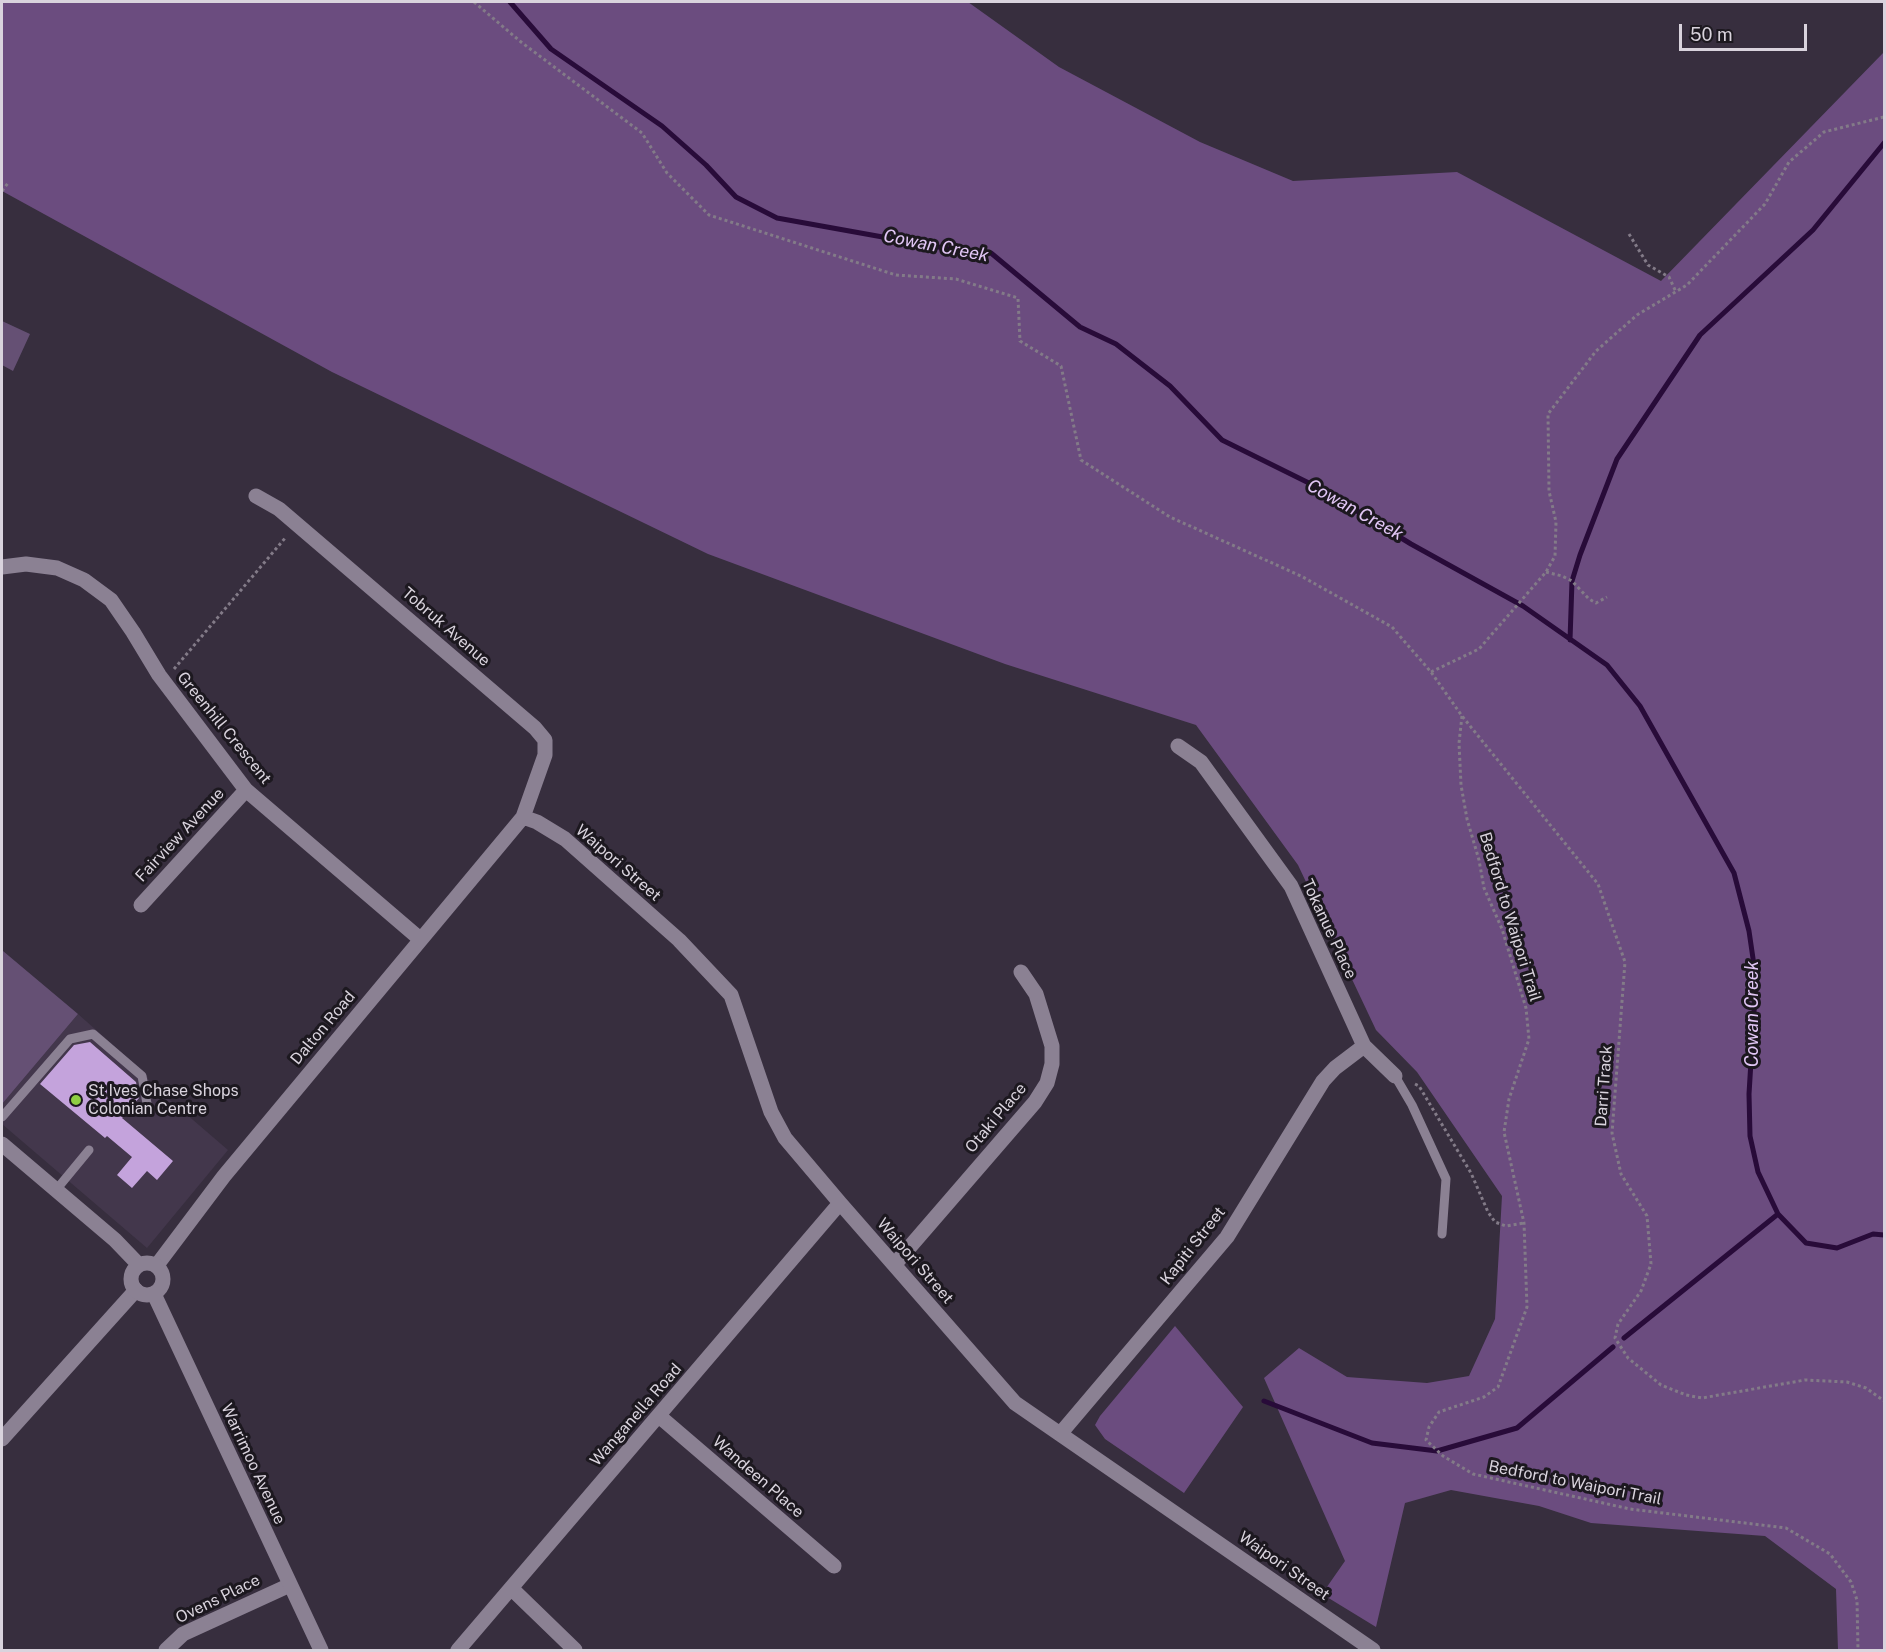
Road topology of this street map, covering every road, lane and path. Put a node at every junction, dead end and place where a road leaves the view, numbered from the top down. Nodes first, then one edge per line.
1 (474, 2) edge
2 (1884, 117) edge
3 (8, 183) dead end
4 (2, 191) edge
5 (1629, 234) dead end
6 (1676, 292) junction
7 (256, 496) dead end
8 (297, 524) junction
9 (2, 567) edge
10 (1546, 572) junction
11 (1607, 597) dead end
12 (1431, 672) junction
13 (163, 681) junction
14 (1462, 716) junction
15 (1178, 746) dead end
16 (246, 790) junction
17 (523, 817) junction
18 (141, 905) dead end
19 (420, 939) junction
20 (1021, 972) dead end
21 (1364, 1046) junction
22 (1395, 1076) junction
23 (148, 1109) dead end
24 (2, 1117) edge
25 (2, 1144) edge
26 (89, 1150) dead end
27 (56, 1191) junction
28 (840, 1203) junction
29 (1524, 1223) junction
30 (1442, 1234) dead end
31 (895, 1264) junction
32 (139, 1265) junction
33 (157, 1265) junction
34 (136, 1290) junction
35 (154, 1294) junction
36 (1884, 1401) edge
37 (659, 1416) junction
38 (1060, 1434) junction
39 (2, 1439) edge
40 (834, 1566) dead end
41 (290, 1585) junction
42 (511, 1588) junction
43 (166, 1650) edge
44 (321, 1650) edge
45 (458, 1650) edge
46 (575, 1650) edge
47 (1373, 1650) edge
48 (1858, 1650) edge

1 - 12 path
2 - 6 path
3 - 4 path
5 - 6 path
6 - 10 path
7 - 8 street, Tobruk Avenue
8 - 13 path
8 - 17 street, Tobruk Avenue
9 - 13 street, Greenhill Crescent
10 - 11 path
10 - 12 path
12 - 14 path
13 - 16 street, Greenhill Crescent
14 - 29 path, Bedford to Waipori Trail
14 - 36 path, Darri Track
15 - 21 street, Tokanue Place
16 - 18 street, Fairview Avenue
16 - 19 street, Greenhill Crescent
17 - 19 street, Dalton Road
17 - 28 street, Waipori Street
19 - 33 street, Dalton Road
20 - 31 street, Otaki Place
21 - 22 street, Tokanue Place
21 - 38 street, Kapiti Street
22 - 29 path
22 - 30 lane
23 - 24 lane
25 - 27 street
26 - 27 lane
27 - 32 street
28 - 31 street, Waipori Street
28 - 37 street, Wanganella Road
29 - 48 path, Bedford to Waipori Trail
31 - 38 street, Waipori Street
32 - 33 street
32 - 34 street
33 - 35 street
34 - 35 street
34 - 39 street
35 - 41 street, Warrimoo Avenue
37 - 40 street, Wandeen Place
37 - 42 street, Wanganella Road
38 - 47 street, Waipori Street
41 - 43 street, Ovens Place
41 - 44 street, Warrimoo Avenue
42 - 45 street, Wanganella Road
42 - 46 street

